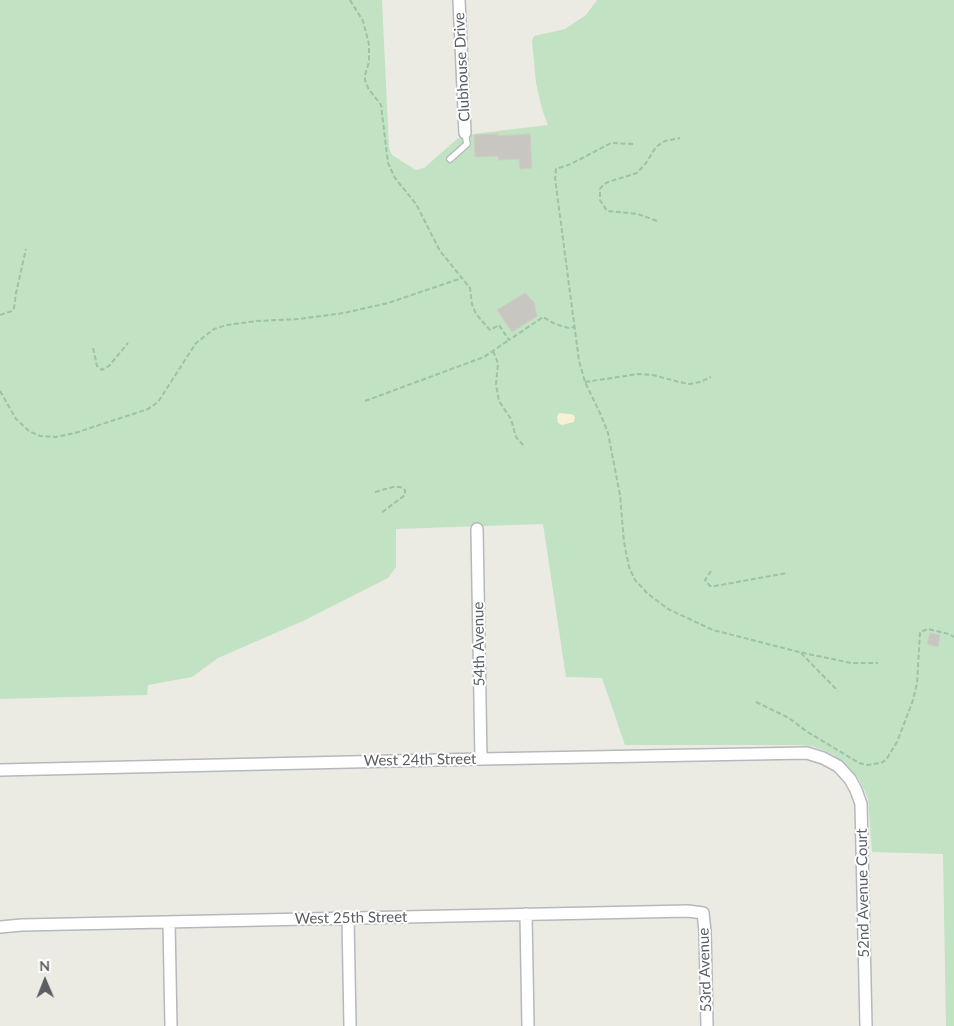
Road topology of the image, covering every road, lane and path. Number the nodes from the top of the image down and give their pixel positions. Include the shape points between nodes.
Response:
1 (350, 0) edge
2 (459, 0) edge
3 (465, 133) joint
4 (680, 138) dead end
5 (633, 144) dead end
6 (450, 159) dead end
7 (657, 221) dead end
8 (26, 249) dead end
9 (462, 278) junction
10 (0, 315) edge
11 (574, 327) junction
12 (509, 340) junction
13 (128, 343) dead end
14 (93, 348) dead end
15 (493, 351) junction
16 (710, 377) dead end
17 (585, 382) junction
18 (0, 391) edge
19 (365, 401) dead end
20 (524, 445) dead end
21 (375, 492) dead end
22 (381, 513) dead end
23 (477, 529) dead end
24 (711, 571) dead end
25 (787, 574) dead end
26 (954, 637) edge
27 (799, 652) junction
28 (878, 662) dead end
29 (838, 691) dead end
30 (756, 702) dead end
31 (481, 759) junction
32 (838, 766) joint
33 (0, 770) edge
34 (526, 914) junction
35 (703, 914) joint
36 (348, 918) junction
37 (169, 922) junction
38 (0, 926) edge
39 (171, 1026) edge
40 (350, 1026) edge
41 (528, 1026) edge
42 (707, 1026) edge
43 (866, 1026) edge

1 - 9 path via 363,21 369,44 365,80 382,105 388,163 416,204 440,251
2 - 3 street, Clubhouse Drive
3 - 6 lane via 467,144
4 - 7 path via 656,147 636,173 608,182 600,189 600,200 607,211 638,214
5 - 11 path via 611,144 556,169
8 - 10 path via 14,308
9 - 12 path via 470,288 476,314 490,330 499,325
9 - 18 path via 388,303 344,313 250,322 214,329 196,343 158,402 148,409 75,433 56,437 29,432 16,419
11 - 12 path via 555,324 543,317
11 - 17 path
12 - 15 path
13 - 14 path via 102,370 97,366
15 - 19 path via 463,366
15 - 20 path via 498,363 499,401 511,419 516,437
16 - 17 path via 690,384 653,375 630,374
17 - 27 path via 608,433 620,495 626,556 640,586 668,609 713,630
21 - 22 path via 393,487 405,490 405,495
23 - 31 street, 54th Avenue
24 - 25 path via 705,580 710,586
26 - 30 path via 928,629 920,632 917,684 912,703 896,742 881,763 859,763 789,718
27 - 28 path via 852,662
27 - 29 path
31 - 32 street, West 24th Street via 807,753
31 - 33 street, West 24th Street
32 - 43 street, 52nd Avenue Court via 850,779 861,804
34 - 35 street, West 25th Street via 688,911
34 - 36 street, West 25th Street
34 - 41 street
35 - 42 street, 53rd Avenue
36 - 37 street, West 25th Street
36 - 40 street
37 - 38 street, West 25th Street
37 - 39 street

